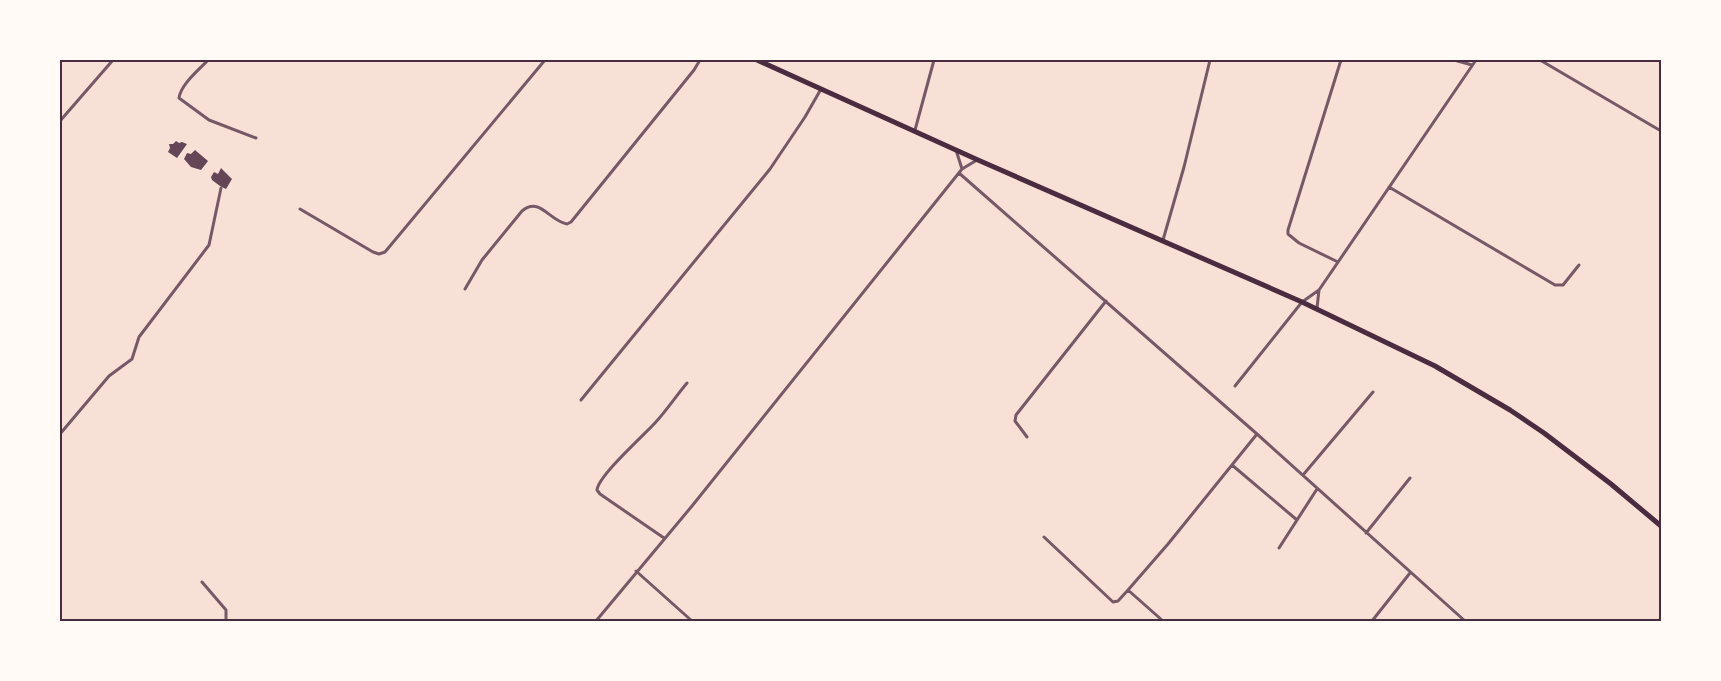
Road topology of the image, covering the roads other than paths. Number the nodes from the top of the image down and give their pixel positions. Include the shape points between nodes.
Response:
1 (113, 60) edge
2 (208, 60) edge
3 (545, 60) edge
4 (700, 60) edge
5 (758, 60) edge
6 (934, 60) edge
7 (1210, 60) edge
8 (1341, 60) edge
9 (1454, 60) edge
10 (1476, 60) edge
11 (1540, 60) edge
12 (1472, 65) junction
13 (822, 89) junction
14 (60, 121) edge
15 (915, 130) junction
16 (1661, 131) edge
17 (256, 138) dead end
18 (956, 149) junction
19 (978, 160) junction
20 (961, 171) junction
21 (1389, 187) junction
22 (221, 188) dead end
23 (300, 208) dead end
24 (1163, 240) junction
25 (1338, 262) junction
26 (1579, 265) dead end
27 (465, 288) dead end
28 (1319, 290) junction
29 (1106, 301) junction
30 (1302, 302) junction
31 (1317, 308) junction
32 (686, 383) dead end
33 (1236, 386) dead end
34 (1373, 392) dead end
35 (581, 400) dead end
36 (60, 434) edge
37 (1258, 434) junction
38 (1027, 437) dead end
39 (1232, 466) junction
40 (1303, 475) junction
41 (1410, 478) dead end
42 (1317, 489) junction
43 (1297, 520) junction
44 (1661, 526) edge
45 (1366, 533) junction
46 (1044, 537) dead end
47 (664, 538) junction
48 (1279, 548) dead end
49 (636, 571) junction
50 (1410, 573) junction
51 (202, 582) dead end
52 (1128, 590) junction
53 (226, 621) edge
54 (596, 621) edge
55 (692, 621) edge
56 (1163, 621) edge
57 (1372, 621) edge
58 (1465, 621) edge

1 - 14 street
2 - 17 street via 183,87 179,98 209,120
3 - 23 street via 385,252 373,252
4 - 27 street via 571,222 562,223 534,205 528,206 482,260
5 - 13 main road
6 - 15 street
7 - 24 street
8 - 25 street via 1288,230 1298,243
9 - 12 street
10 - 12 street
11 - 16 street
12 - 21 street
13 - 15 main road
13 - 35 street via 770,169
15 - 18 main road
18 - 19 main road
18 - 20 street
19 - 20 street
19 - 24 main road
20 - 29 street
20 - 47 street
21 - 25 street
21 - 26 street via 1555,285 1563,285
22 - 36 street via 209,245 139,337 132,359 109,376
24 - 30 main road
25 - 28 street
28 - 30 street
28 - 31 street
29 - 37 street
29 - 38 street via 1016,415 1015,421
30 - 31 main road
30 - 33 street
31 - 44 main road via 1435,366 1510,410 1597,472
32 - 47 street via 657,422 597,486 600,494
34 - 40 street
37 - 39 street
37 - 40 street
39 - 43 street
39 - 52 street
40 - 42 street
41 - 45 street
42 - 43 street
42 - 45 street
43 - 48 street
45 - 50 street
46 - 52 street via 1113,602
47 - 49 street
49 - 54 street
49 - 55 street
50 - 57 street
50 - 58 street
51 - 53 street via 226,610
52 - 56 street

